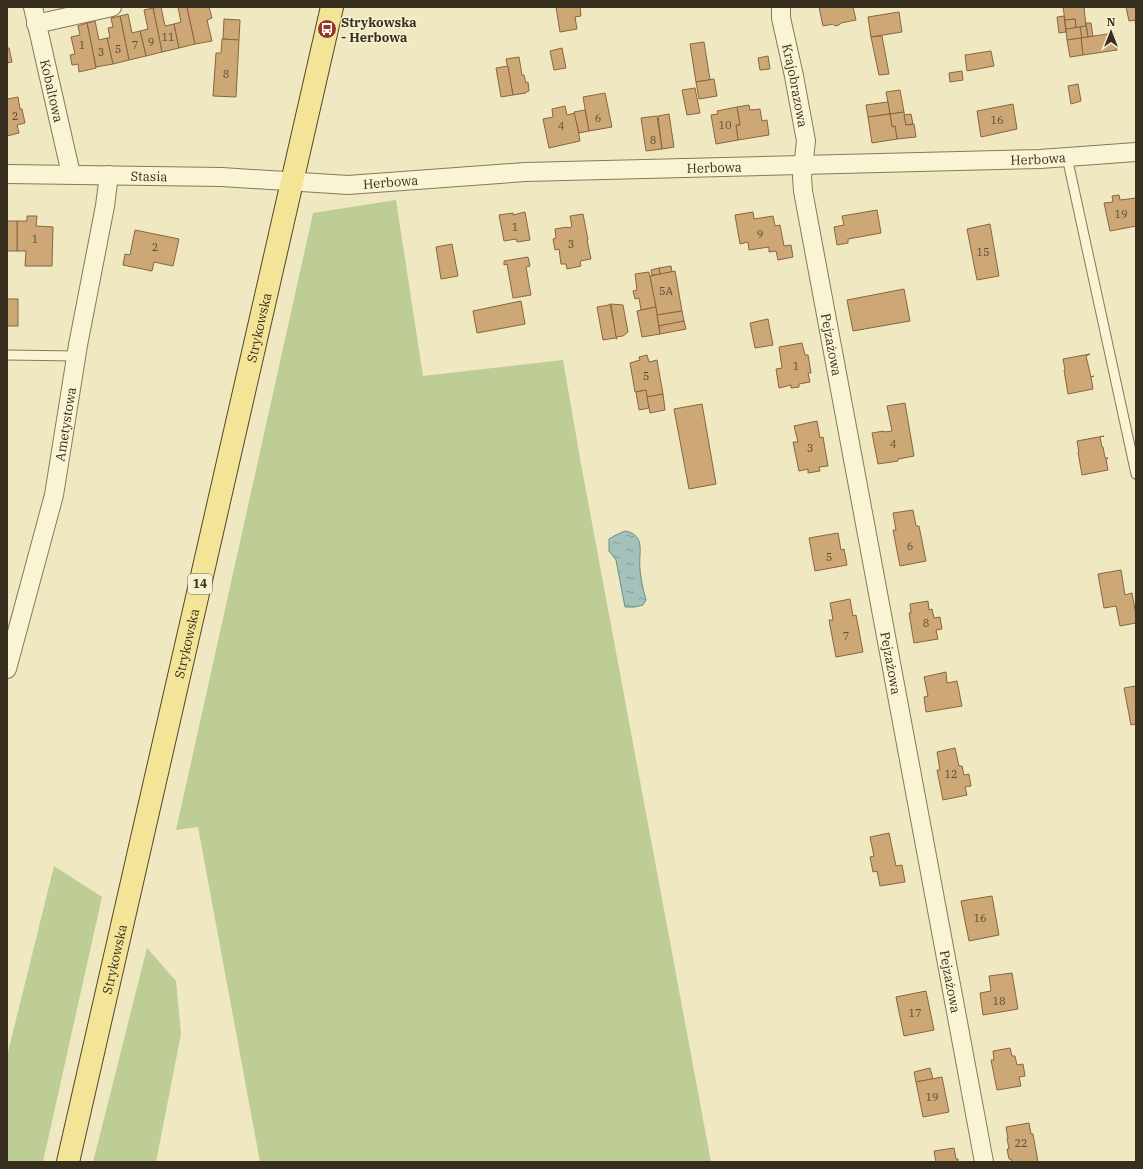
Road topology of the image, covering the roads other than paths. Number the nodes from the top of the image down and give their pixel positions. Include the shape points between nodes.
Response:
1 (112, 7) edge
2 (332, 7) edge
3 (781, 7) edge
4 (34, 15) edge
5 (1136, 152) edge
6 (1067, 157) junction
7 (803, 164) junction
8 (7, 174) edge
9 (71, 174) junction
10 (109, 175) junction
11 (292, 182) junction
12 (7, 355) edge
13 (76, 356) junction
14 (1136, 474) edge
15 (7, 669) edge
16 (68, 1162) edge
17 (984, 1162) edge

1 - 4 street
2 - 11 main road, Strykowska / 14
3 - 7 street, Krajobrazowa via 781,18 806,141
4 - 9 street, Kobaltowa
5 - 6 street, Herbowa
6 - 7 street, Herbowa
6 - 14 lane
7 - 11 street, Herbowa via 525,172 348,185
7 - 17 street, Pejzażowa via 805,198
8 - 9 street, Stasia
9 - 10 street, Stasia
10 - 11 street, Stasia via 222,177
10 - 13 street, Ametystowa
11 - 16 main road, Strykowska / 14
12 - 13 lane
13 - 15 street, Ametystowa via 54,495

